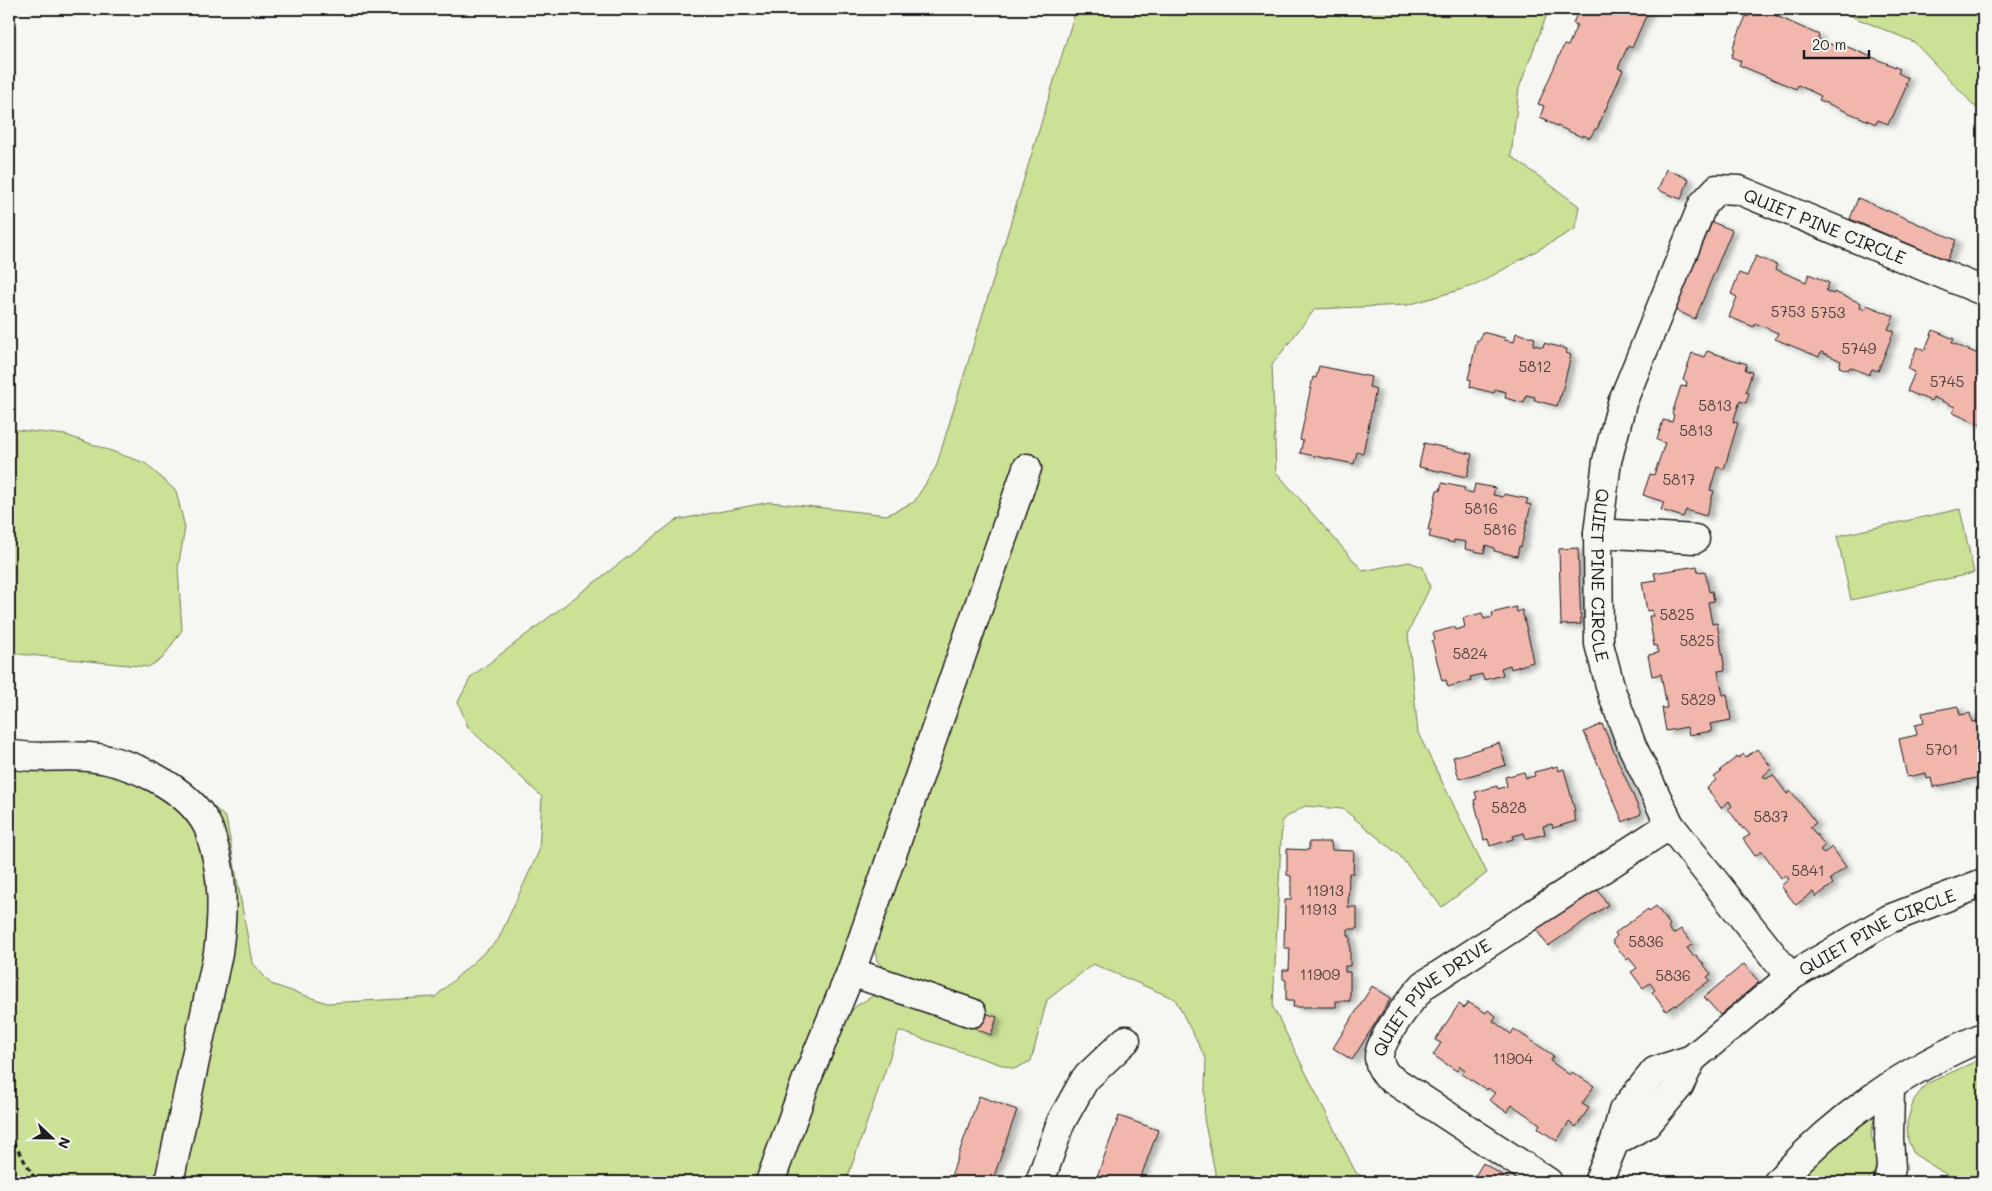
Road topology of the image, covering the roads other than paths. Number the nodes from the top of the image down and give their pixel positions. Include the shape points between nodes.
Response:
1 (1983, 292) edge
2 (1027, 468) dead end
3 (1598, 534) junction
4 (1696, 539) dead end
5 (9, 754) edge
6 (1670, 825) junction
7 (1981, 889) edge
8 (851, 972) junction
9 (1790, 977) junction
10 (972, 1013) dead end
11 (1983, 1037) edge
12 (1126, 1040) dead end
13 (1890, 1086) junction
14 (169, 1182) edge
15 (770, 1182) edge
16 (1040, 1182) edge
17 (1548, 1182) edge
18 (1598, 1182) edge
19 (1778, 1182) edge
20 (1888, 1182) edge

1 - 3 street, QUIET PINE CIRCLE via 1739,190 1717,189 1704,204 1622,403 1607,462
2 - 8 street
3 - 4 street
3 - 6 street, QUIET PINE CIRCLE via 1599,644 1612,693 1632,746
5 - 14 street via 89,757 124,764 169,786 207,825 220,875 222,926
6 - 9 street, QUIET PINE CIRCLE
6 - 17 street, QUIET PINE DRIVE via 1424,985 1382,1043 1379,1060 1388,1076
7 - 9 street, QUIET PINE CIRCLE via 1890,919
8 - 10 street
8 - 15 street via 808,1076
9 - 18 street via 1692,1059 1655,1071 1623,1111
11 - 13 street via 1949,1052
12 - 16 street via 1085,1079 1061,1122
13 - 19 street via 1832,1129
13 - 20 street via 1891,1168

